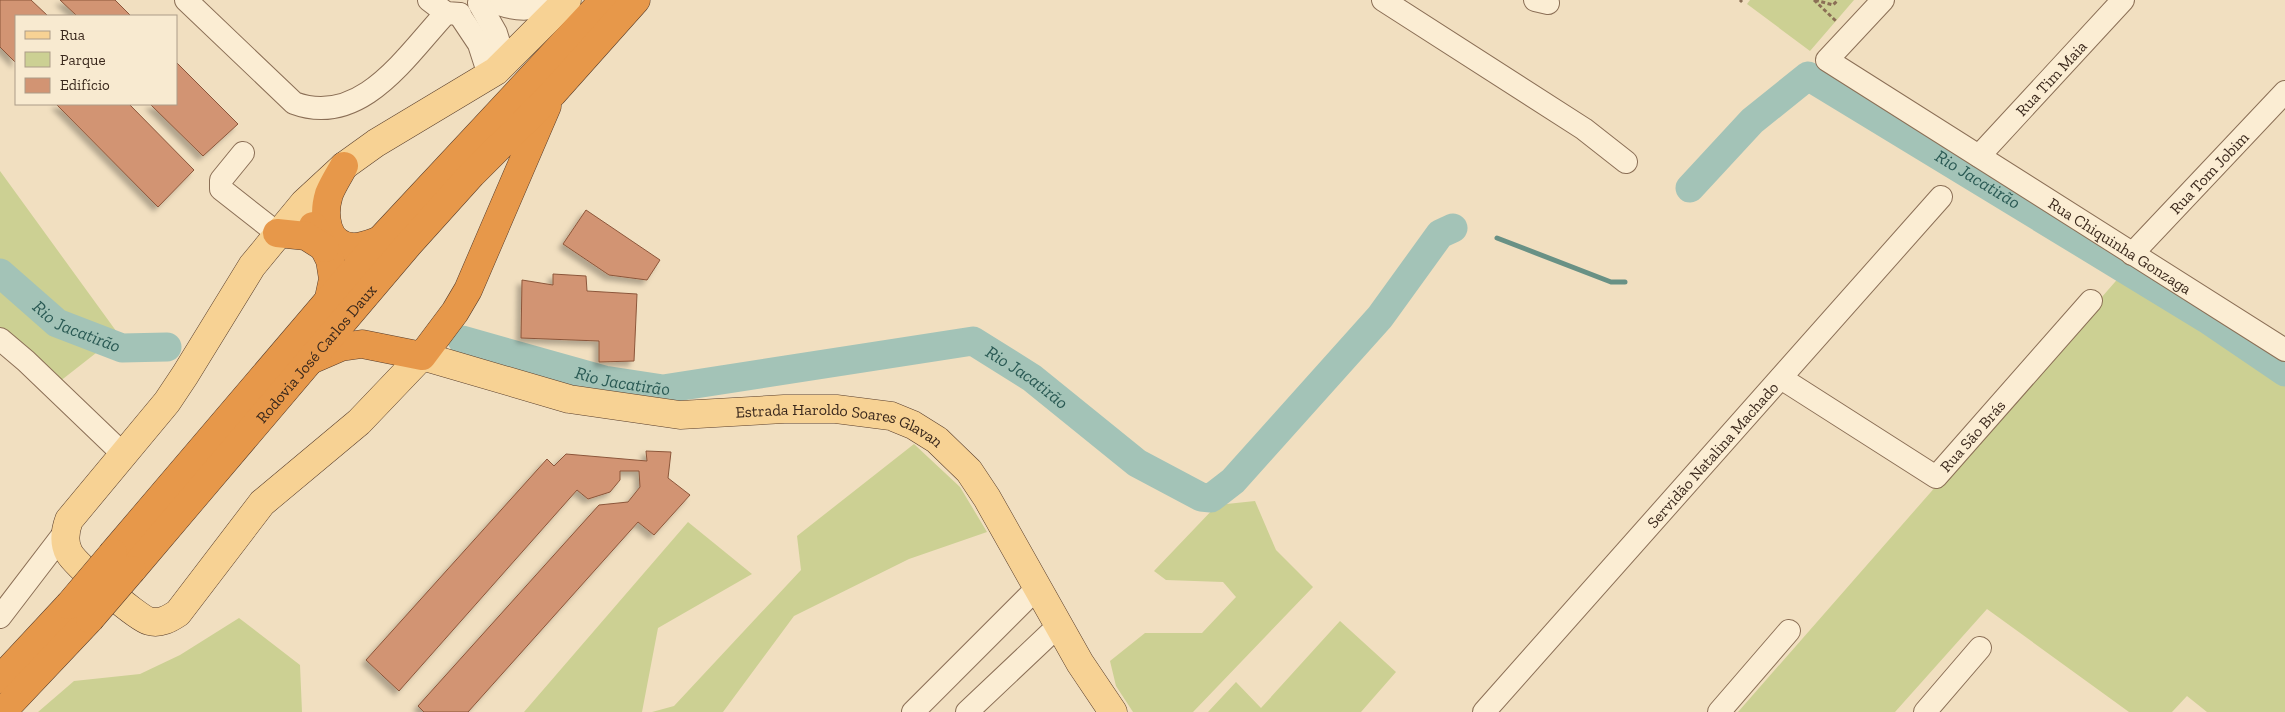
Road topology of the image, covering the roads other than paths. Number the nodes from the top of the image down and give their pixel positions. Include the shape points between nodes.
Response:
1 (186, 0) edge
2 (562, 0) edge
3 (567, 0) edge
4 (604, 0) edge
5 (636, 0) edge
6 (1383, 0) edge
7 (1883, 0) edge
8 (2123, 0) edge
9 (483, 1) edge
10 (444, 9) edge
11 (497, 69) junction
12 (2285, 92) edge
13 (553, 93) junction
14 (243, 153) dead end
15 (1979, 156) junction
16 (1626, 162) dead end
17 (344, 166) junction
18 (318, 189) junction
19 (1940, 197) dead end
20 (277, 233) junction
21 (380, 240) junction
22 (326, 248) junction
23 (2132, 254) junction
24 (329, 298) junction
25 (2091, 301) dead end
26 (0, 339) edge
27 (390, 349) junction
28 (2285, 350) edge
29 (422, 356) junction
30 (307, 362) junction
31 (1781, 378) junction
32 (388, 394) junction
33 (123, 454) junction
34 (65, 532) junction
35 (122, 561) junction
36 (1036, 589) junction
37 (80, 612) junction
38 (0, 617) edge
39 (1058, 626) junction
40 (1789, 631) dead end
41 (1980, 648) dead end
42 (0, 679) edge
43 (2, 712) edge
44 (913, 712) edge
45 (967, 712) edge
46 (1113, 712) edge
47 (1484, 712) edge
48 (1719, 712) edge
49 (1925, 712) edge

1 - 10 street via 294,103 309,109 329,109 358,99 376,88
2 - 9 street via 538,9 516,9
3 - 11 main road
4 - 21 highway, Rodovia José Carlos Daux
5 - 13 highway, Rodovia José Carlos Daux
6 - 16 street via 1563,115
7 - 15 street, Rua Chiquinha Gonzaga via 1827,60
8 - 15 street, Rua Tim Maia
9 - 10 street via 466,12
9 - 11 street via 496,33
10 - 11 street via 479,44
11 - 17 main road
12 - 23 street, Rua Tom Jobim
13 - 29 highway via 468,290
13 - 30 highway, Rodovia José Carlos Daux via 433,216
14 - 20 street via 221,180 221,189
15 - 23 street, Rua Chiquinha Gonzaga
17 - 18 main road
17 - 21 highway via 326,207 325,220 329,232 333,239 353,248
18 - 20 main road
18 - 22 highway via 310,211 311,220
19 - 31 street, Servidão Natalina Machado
20 - 22 highway via 306,236
20 - 33 main road via 231,297 186,376
21 - 24 highway, Rodovia José Carlos Daux
22 - 24 highway via 333,279
23 - 28 street, Rua Chiquinha Gonzaga
24 - 35 highway, Rodovia José Carlos Daux
25 - 31 street, Rua São Brás via 1936,477
26 - 33 street
27 - 29 highway
27 - 30 highway via 362,344 341,347
27 - 32 main road via 392,379
29 - 32 main road
29 - 36 main road, Estrada Haroldo Soares Glavan via 569,399 680,415 805,409 891,416 914,425 937,440 969,471
30 - 35 highway, Rodovia José Carlos Daux
31 - 47 street, Servidão Natalina Machado
32 - 34 main road via 343,437 262,503 178,613 169,619 158,622 139,617 70,554
33 - 34 main road via 68,520
34 - 38 street
35 - 37 highway, Rodovia José Carlos Daux, bridge
36 - 39 main road, Estrada Haroldo Soares Glavan
36 - 44 street
37 - 42 highway, Rodovia José Carlos Daux
37 - 43 highway, Rodovia José Carlos Daux
39 - 45 street
39 - 46 main road, Estrada Haroldo Soares Glavan
40 - 48 street
41 - 49 street

